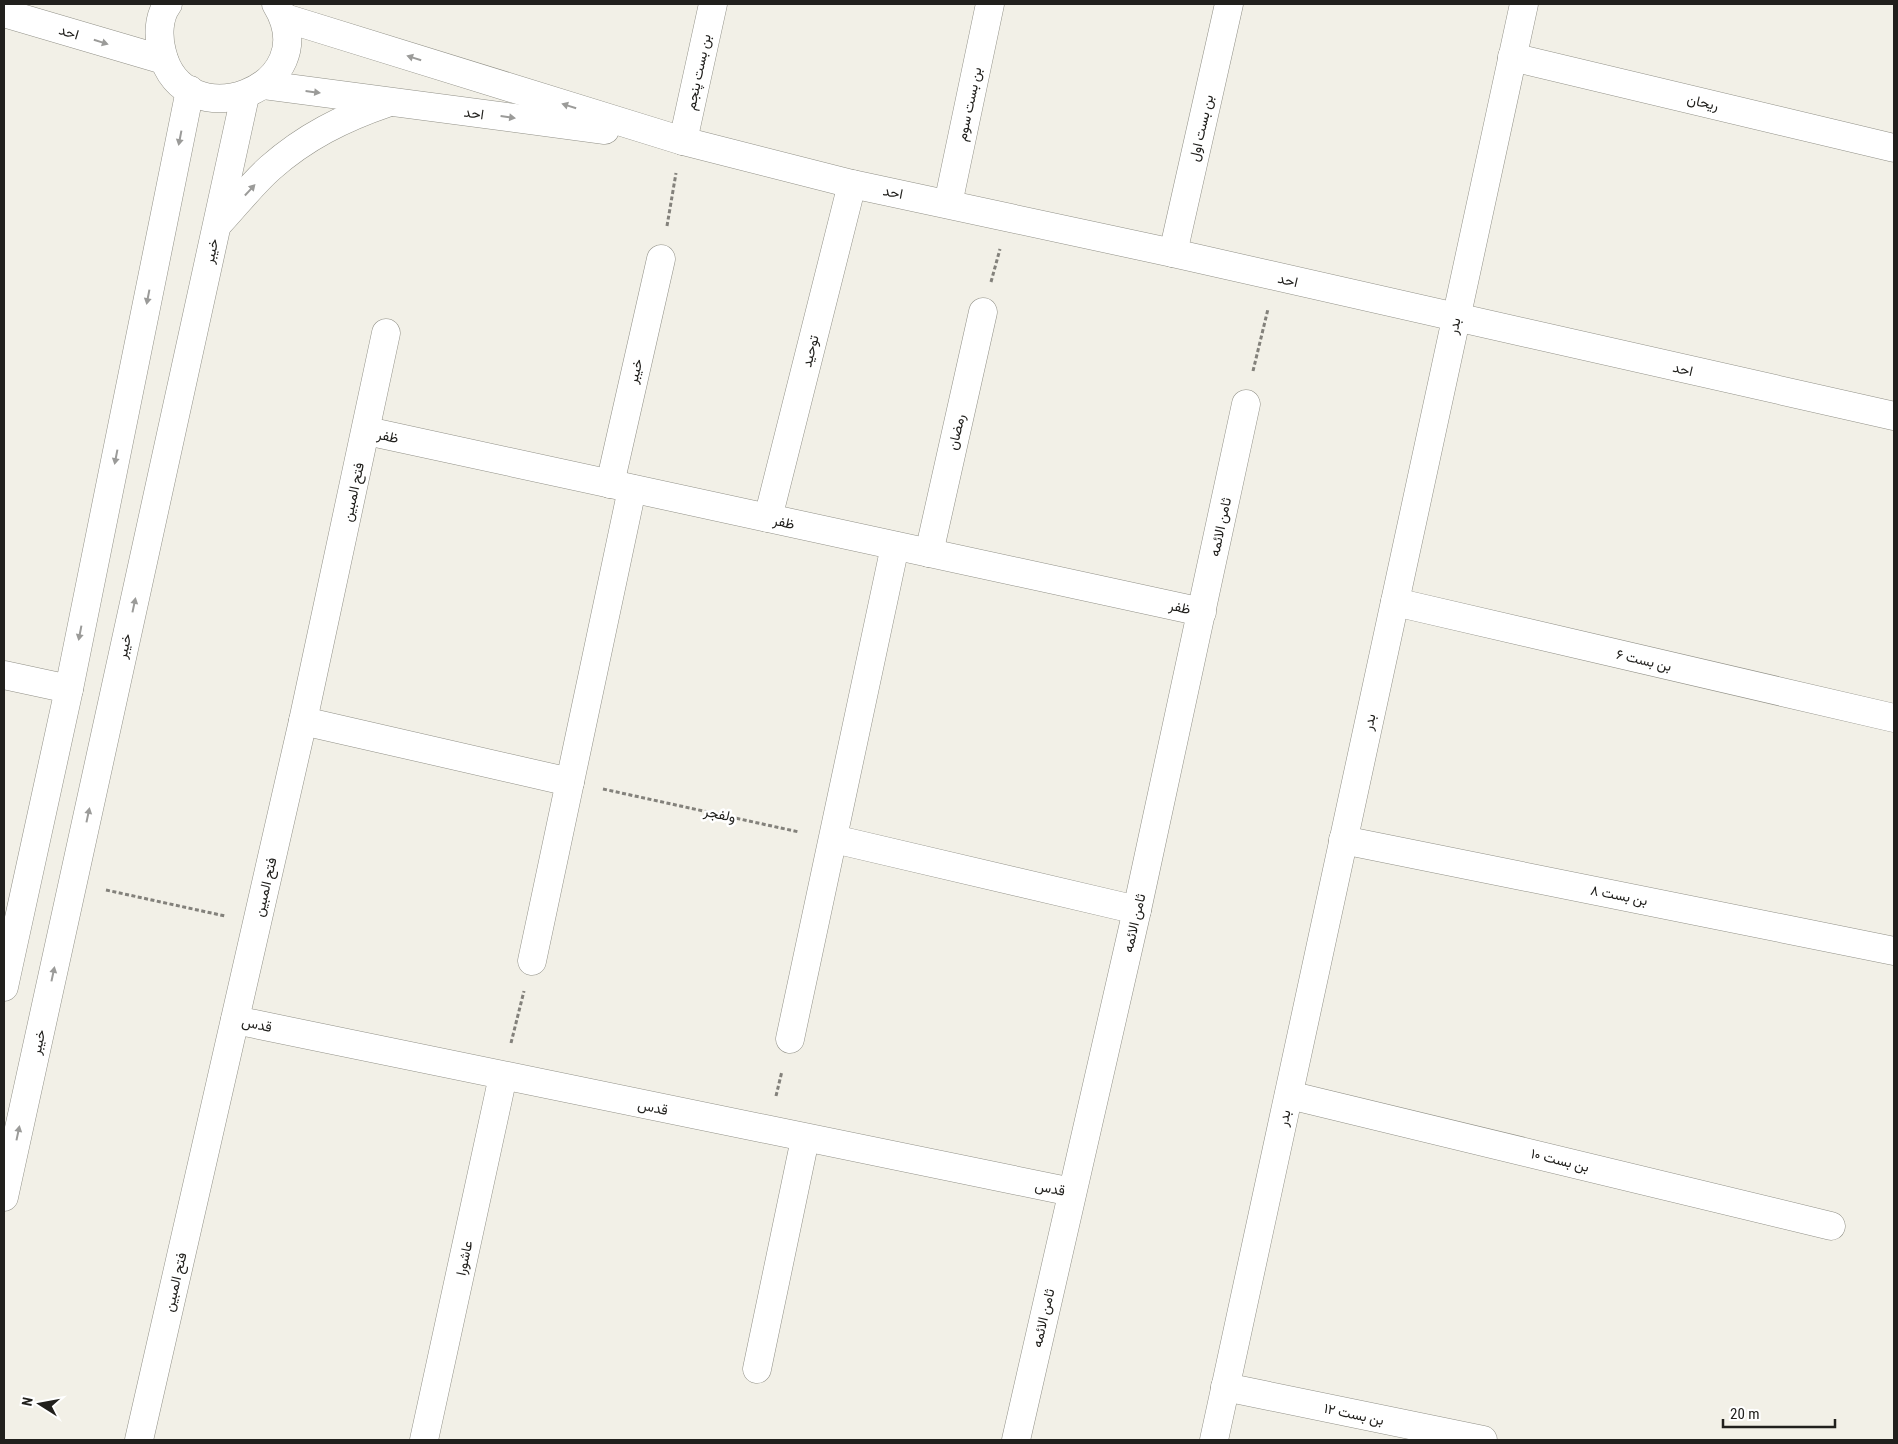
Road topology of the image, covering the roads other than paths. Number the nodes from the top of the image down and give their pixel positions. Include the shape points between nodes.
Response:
1 (168, 4) edge
2 (713, 4) edge
3 (990, 4) edge
4 (1229, 4) edge
5 (1524, 4) edge
6 (281, 11) edge
7 (4, 13) edge
8 (1512, 57) junction
9 (164, 60) junction
10 (190, 90) junction
11 (255, 90) junction
12 (391, 102) junction
13 (683, 140) junction
14 (1894, 148) edge
15 (852, 184) junction
16 (948, 204) junction
17 (217, 225) junction
18 (1173, 253) junction
19 (661, 259) road end
20 (983, 312) road end
21 (1456, 318) junction
22 (386, 333) dead end
23 (1246, 404) road end
24 (1894, 416) edge
25 (367, 431) junction
26 (621, 487) junction
27 (768, 518) junction
28 (895, 546) junction
29 (930, 553) junction
30 (1395, 602) junction
31 (1202, 612) junction
32 (4, 675) edge
33 (69, 689) junction
34 (1894, 718) edge
35 (303, 721) junction
36 (570, 782) junction
37 (834, 839) junction
38 (1343, 840) junction
39 (1137, 910) junction
40 (1894, 951) edge
41 (532, 961) road end
42 (5, 977) edge
43 (235, 1020) junction
44 (790, 1039) road end
45 (503, 1076) junction
46 (1289, 1095) junction
47 (805, 1138) junction
48 (1072, 1192) junction
49 (4, 1197) edge
50 (1830, 1226) dead end
51 (757, 1370) dead end
52 (1225, 1388) junction
53 (139, 1440) edge
54 (424, 1440) edge
55 (1016, 1440) edge
56 (1214, 1440) edge
57 (1482, 1440) edge

1 - 9 street via 160,25
2 - 13 street, بن بست پنجم
3 - 16 street, بن بست سوم
4 - 18 street, بن بست اول
5 - 8 street, بدر
6 - 11 street via 287,43 280,66
13 -> 6 street, احد
7 -> 9 street, احد
8 - 14 street, ریحان
8 - 21 street, بدر
9 - 10 street via 174,78
10 - 11 street, احد via 217,100
10 -> 33 street
11 -> 12 street, احد
11 - 17 street, خیبر
12 -> 13 street, احد
17 -> 12 street via 269,169 300,144 325,128
13 - 15 street, احد
15 - 16 street, احد
15 - 27 street, توحید
16 - 18 street, احد
49 -> 17 street, خیبر
18 - 21 street, احد
19 - 26 street, خیبر
20 - 29 street, رمضان
21 - 24 street, احد
21 - 30 street, بدر
22 - 25 street, فتح المبین
23 - 31 street, ثامن الائمه
25 - 26 street, ظفر
25 - 35 street, فتح المبین
26 - 27 street, ظفر
26 - 36 street, خیبر
27 - 28 street, ظفر
28 - 29 street, ظفر
28 - 37 street
29 - 31 street, ظفر
30 - 34 street, بن بست ۶
30 - 38 street, بدر
31 - 39 street, ثامن الائمه
32 - 33 street
33 - 42 street
35 - 36 street
35 - 43 street, فتح المبین
36 - 41 street, خیبر
37 - 39 street
37 - 44 street
38 - 40 street, بن بست ۸
38 - 46 street, بدر
39 - 48 street, ثامن الائمه
43 - 45 street, قدس
43 - 53 street, فتح المبین
45 - 47 street, قدس
45 - 54 street, عاشورا
46 - 50 street, بن بست ۱۰
46 - 52 street, بدر
47 - 48 street, قدس
47 - 51 street
48 - 55 street, ثامن الائمه
52 - 56 street, بدر
52 - 57 street, بن بست ۱۲

